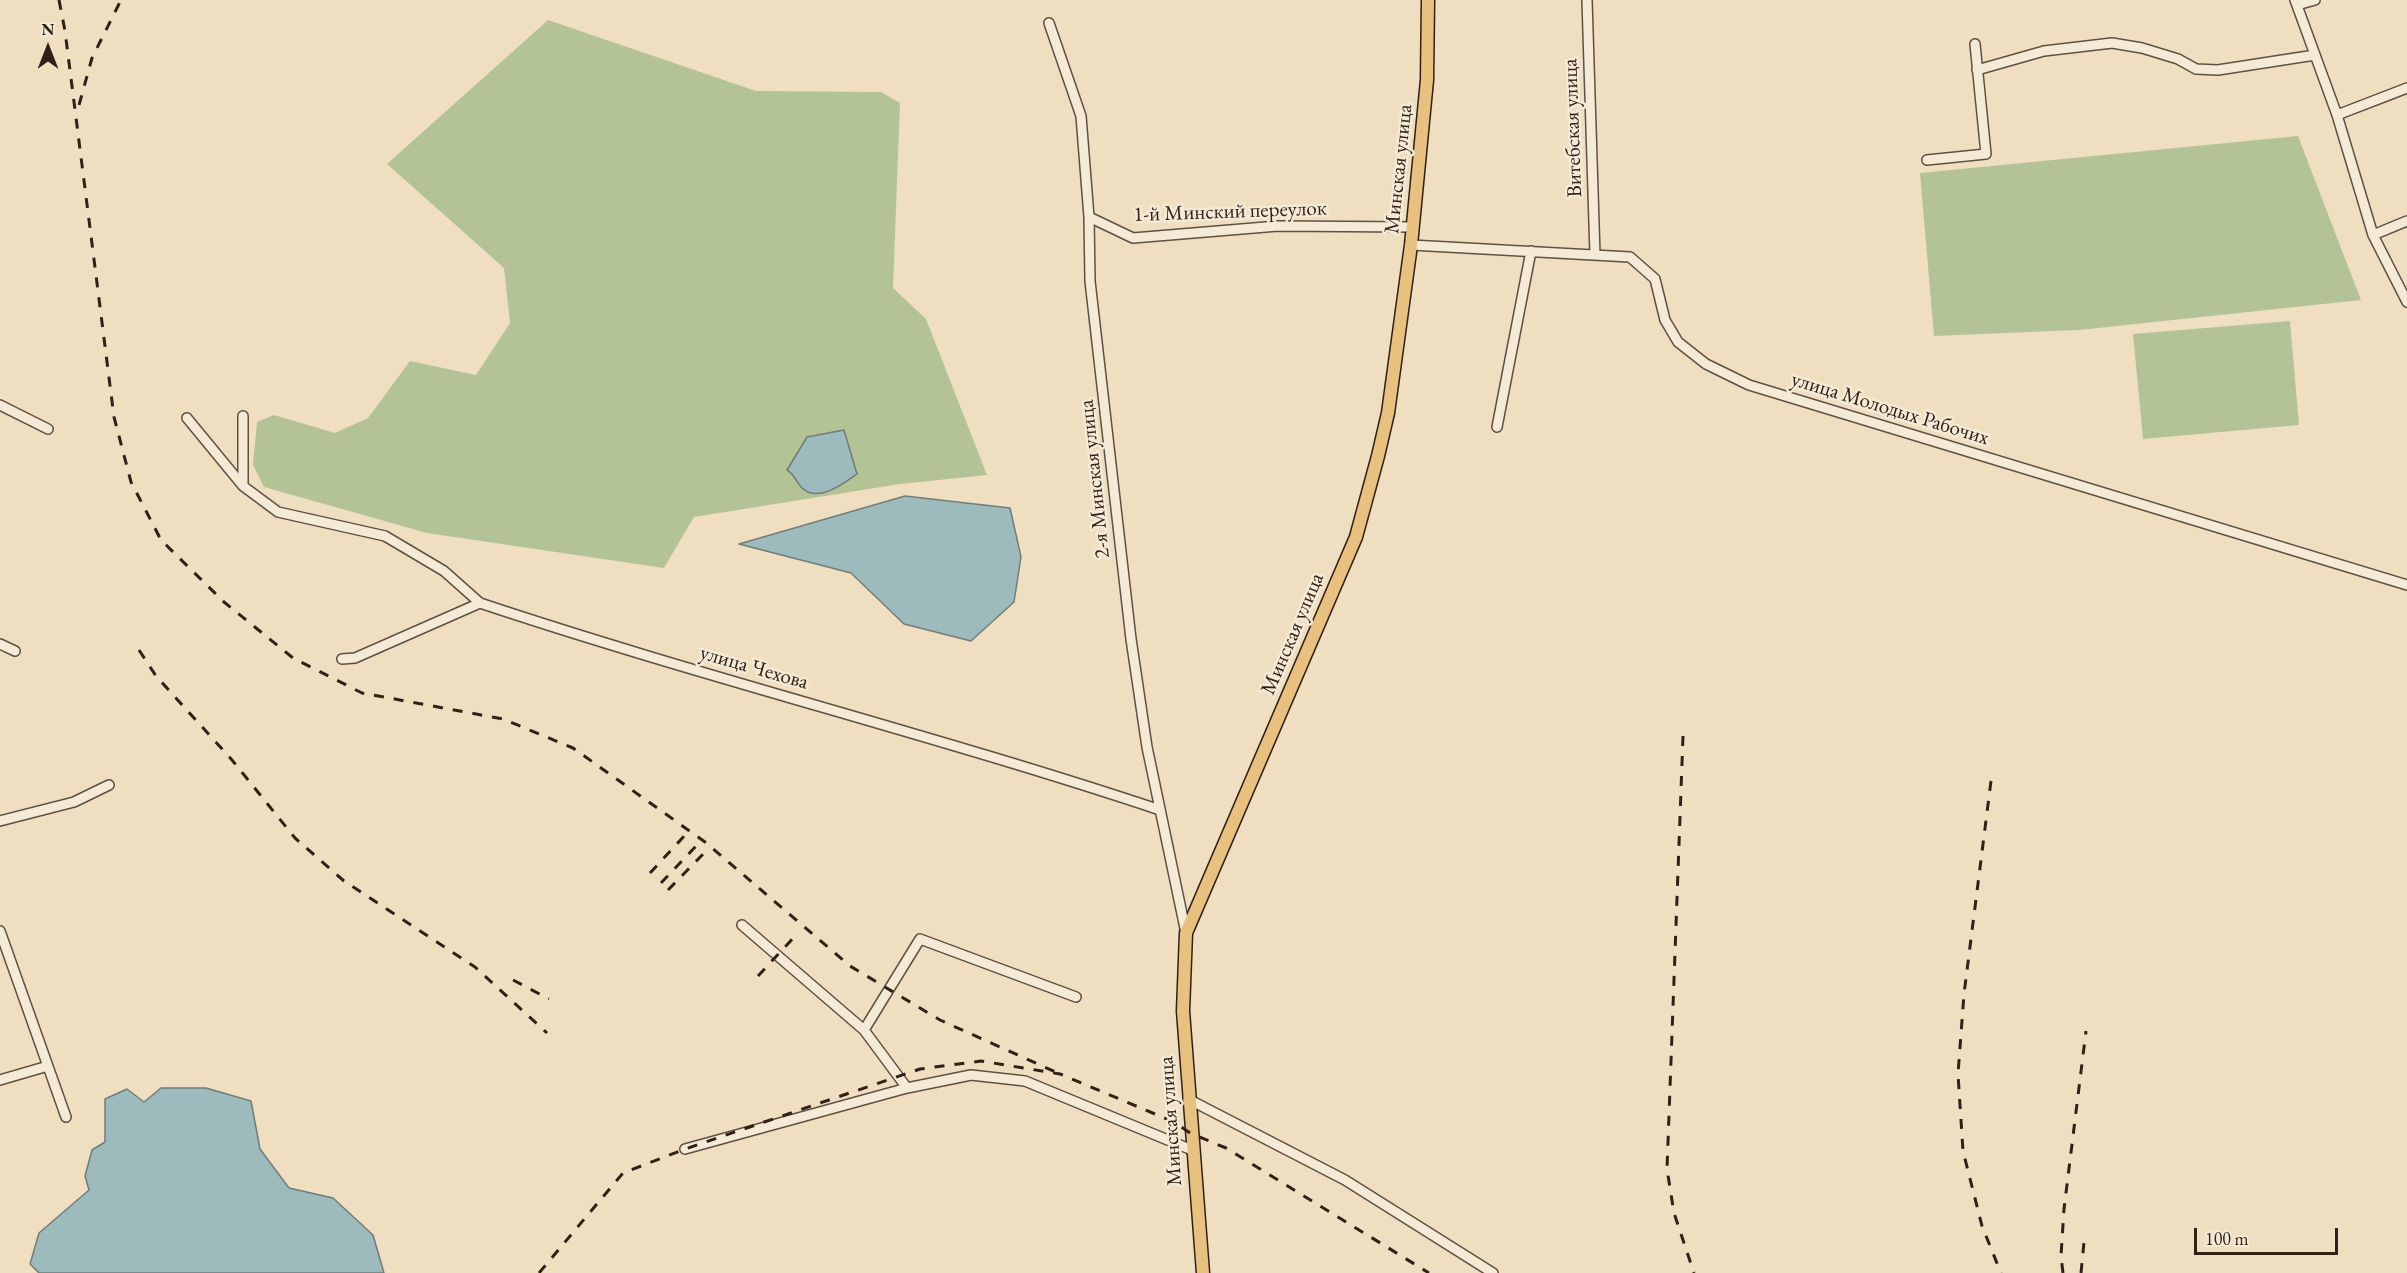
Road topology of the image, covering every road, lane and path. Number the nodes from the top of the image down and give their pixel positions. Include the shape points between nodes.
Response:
1 (1428, 0) edge
2 (1587, 0) edge
3 (2315, 0) edge
4 (2296, 2) edge
5 (1049, 23) dead end
6 (1975, 44) dead end
7 (2314, 55) junction
8 (1977, 70) junction
9 (2407, 88) edge
10 (2337, 115) junction
11 (1927, 160) dead end
12 (1089, 217) junction
13 (2407, 221) edge
14 (1413, 227) junction
15 (2373, 235) junction
16 (1411, 245) junction
17 (1530, 251) junction
18 (1595, 255) junction
19 (2407, 302) edge
20 (0, 405) edge
21 (243, 416) dead end
22 (187, 418) dead end
23 (1497, 427) dead end
24 (48, 429) dead end
25 (243, 486) junction
26 (2407, 585) edge
27 (480, 603) junction
28 (0, 644) edge
29 (15, 651) dead end
30 (342, 659) dead end
31 (109, 785) dead end
32 (1160, 810) junction
33 (0, 820) edge
34 (742, 925) dead end
35 (0, 930) edge
36 (1186, 933) junction
37 (1076, 997) dead end
38 (864, 1030) junction
39 (48, 1066) junction
40 (0, 1080) edge
41 (907, 1088) junction
42 (1188, 1099) junction
43 (66, 1117) dead end
44 (685, 1149) dead end
45 (1192, 1150) junction
46 (1203, 1273) edge
47 (1493, 1273) edge

1 - 14 main road, Минская улица via 1427,80
2 - 18 street, Витебская улица
3 - 4 street
4 - 7 street
5 - 12 street, 2-я Минская улица via 1082,116
6 - 8 street
7 - 8 street via 2218,70 2196,69 2178,59 2112,43 2044,51
7 - 10 street
8 - 11 street via 1986,154
9 - 10 street
10 - 15 street
12 - 14 street, 1-й Минский переулок via 1133,238 1278,226
12 - 32 street, 2-я Минская улица via 1090,281 1130,627
13 - 15 street
14 - 16 main road, Минская улица
15 - 19 street
16 - 17 street, улица Молодых Рабочих
16 - 36 main road, Минская улица via 1388,413 1356,537
17 - 18 street, улица Молодых Рабочих
17 - 23 street
18 - 26 street, улица Молодых Рабочих via 1630,257 1656,279 1665,320 1678,342 1706,364 1749,385
20 - 24 street
21 - 25 street
22 - 25 street
25 - 27 street via 278,512 385,536 444,571
27 - 30 street via 355,658
27 - 32 street, улица Чехова via 579,636 1026,765
28 - 29 street
31 - 33 street via 74,802
32 - 36 street, 2-я Минская улица
34 - 38 street
35 - 39 street
36 - 42 main road, Минская улица via 1183,993
37 - 38 street via 920,939
38 - 41 street
39 - 40 street
39 - 43 street
41 - 44 street
41 - 45 street via 971,1075 1025,1081
42 - 45 main road, Минская улица
42 - 47 street via 1345,1180
45 - 46 main road, Минская улица

